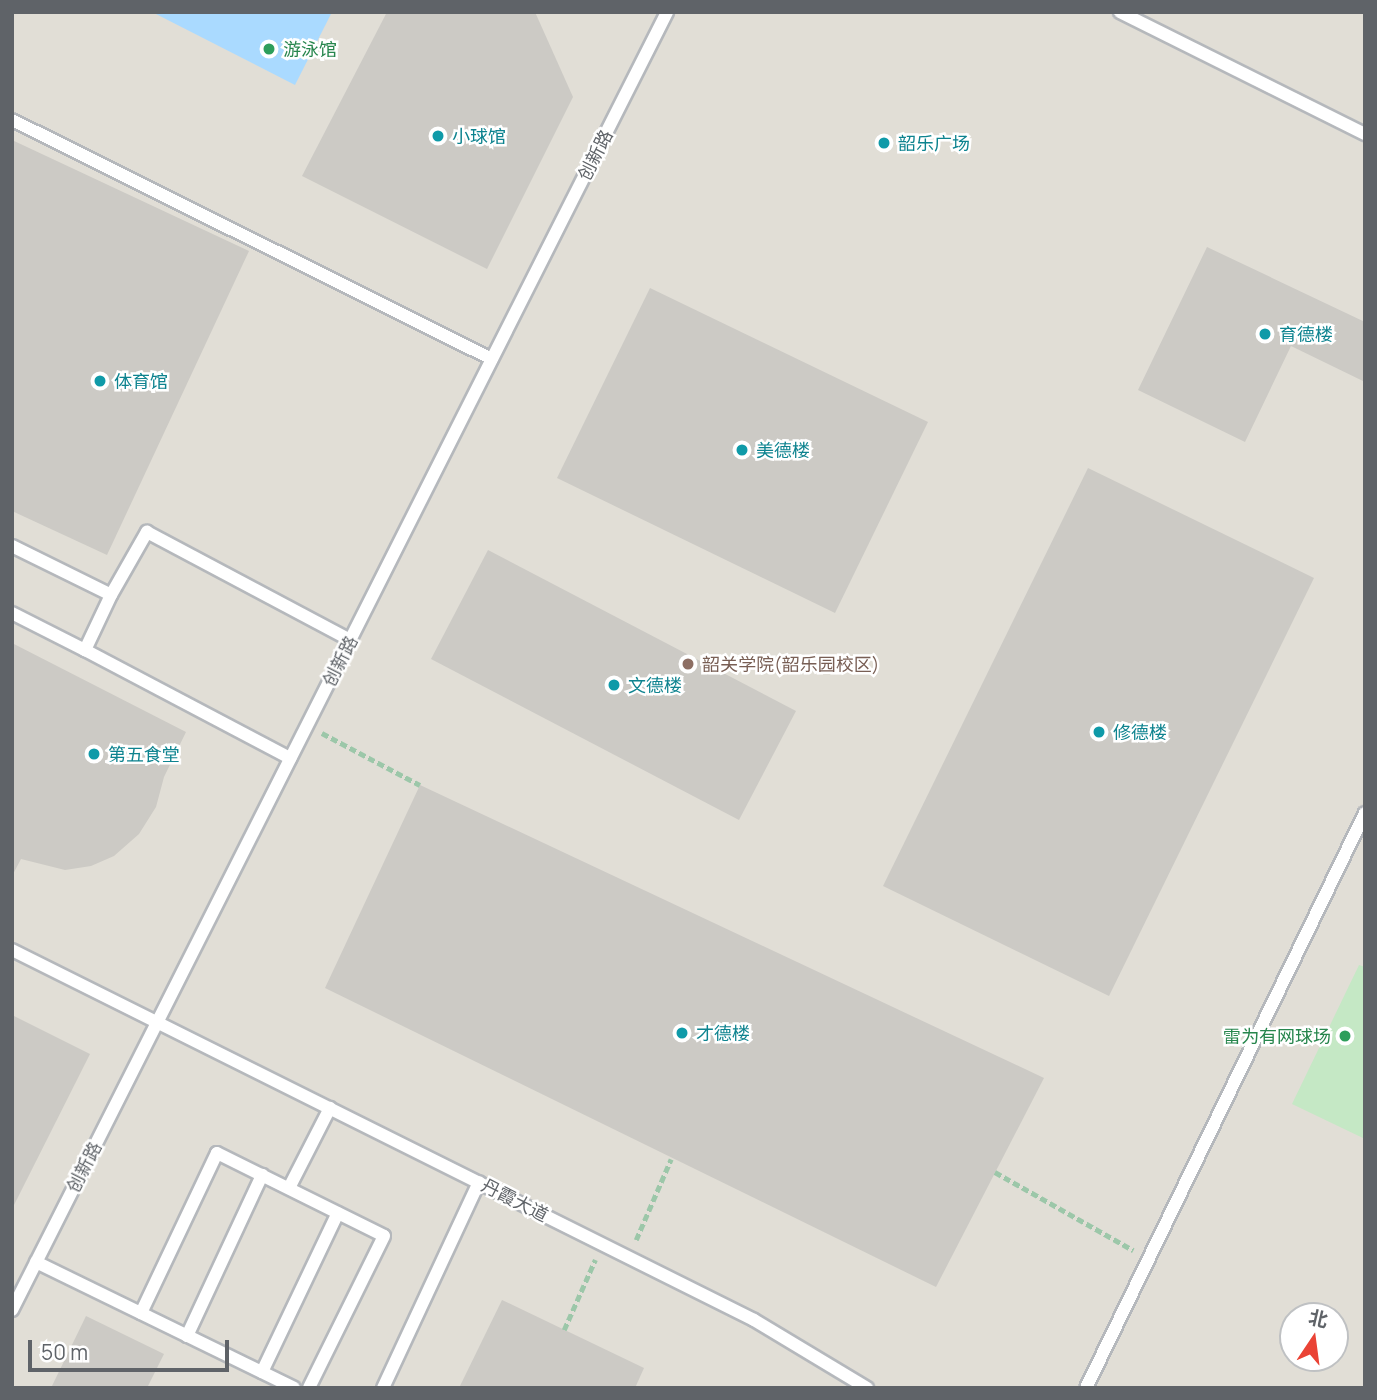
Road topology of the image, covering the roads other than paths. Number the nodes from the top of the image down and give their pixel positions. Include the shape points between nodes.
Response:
1 (667, 12) edge
2 (1120, 12) edge
3 (12, 120) edge
4 (1365, 134) edge
5 (492, 359) junction
6 (12, 545) edge
7 (111, 595) junction
8 (12, 613) edge
9 (350, 640) junction
10 (85, 650) junction
11 (290, 758) junction
12 (1365, 813) edge
13 (12, 950) edge
14 (158, 1021) junction
15 (331, 1108) junction
16 (262, 1175) junction
17 (479, 1182) junction
18 (289, 1188) junction
19 (338, 1213) junction
20 (36, 1262) junction
21 (12, 1310) edge
22 (141, 1313) junction
23 (187, 1336) junction
24 (262, 1372) junction
25 (844, 1382) edge
26 (294, 1388) edge
27 (309, 1388) edge
28 (383, 1388) edge
29 (867, 1388) edge
30 (1086, 1388) edge

1 - 5 lane, 创新路
2 - 4 lane
3 - 5 lane
5 - 9 lane, 创新路
6 - 7 lane
7 - 9 lane via 147,532
7 - 10 lane
8 - 10 lane
9 - 11 lane, 创新路
10 - 11 lane
11 - 14 lane, 创新路
12 - 30 lane
13 - 14 lane, 丹霞大道
14 - 15 lane, 丹霞大道
14 - 20 lane, 创新路
15 - 17 lane, 丹霞大道
15 - 18 lane
16 - 18 lane
16 - 22 lane via 217,1153
16 - 23 lane
17 - 25 lane, 丹霞大道 via 754,1320
17 - 28 lane
18 - 19 lane
19 - 24 lane
19 - 27 lane via 384,1236
20 - 21 lane, 创新路
20 - 22 lane
22 - 23 lane
23 - 24 lane
24 - 26 lane
25 - 29 lane, 丹霞大道

